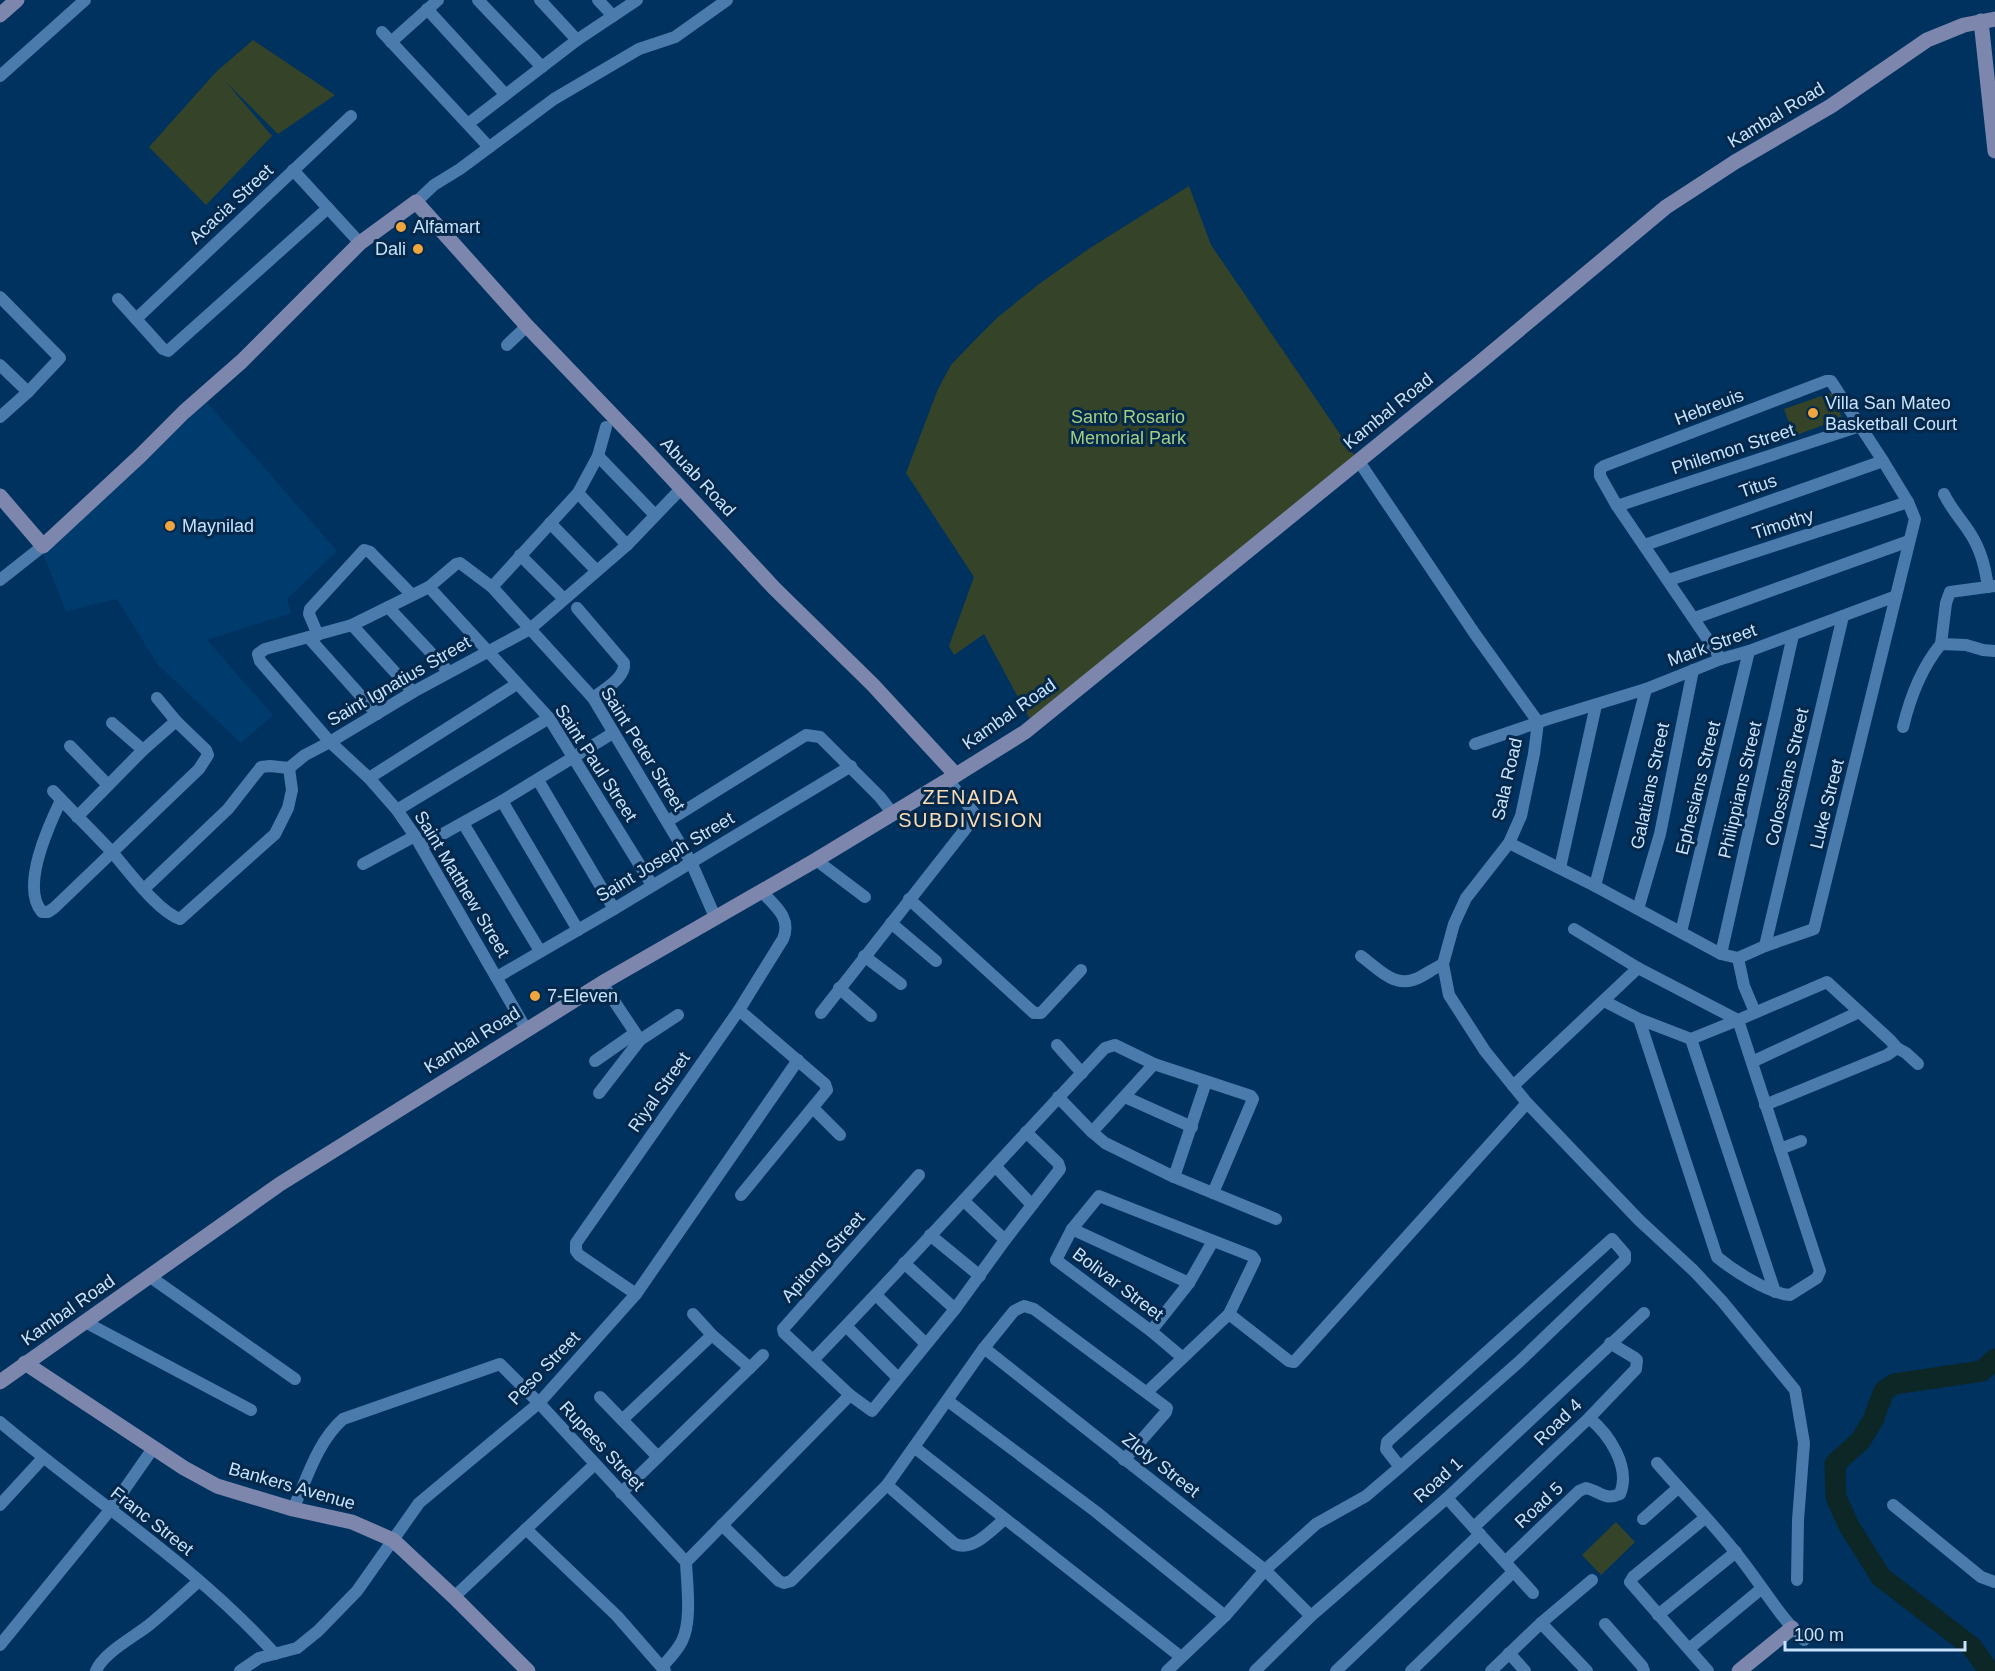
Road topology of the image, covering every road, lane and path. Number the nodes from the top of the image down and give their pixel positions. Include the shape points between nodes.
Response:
1 (17, 0) edge
2 (438, 0) edge
3 (478, 0) edge
4 (540, 0) edge
5 (598, 0) edge
6 (637, 0) edge
7 (727, 0) edge
8 (80, 2) edge
9 (427, 9) junction
10 (0, 15) edge
11 (613, 16) junction
12 (1988, 20) edge
13 (382, 32) dead end
14 (577, 40) junction
15 (391, 42) junction
16 (542, 66) junction
17 (0, 76) edge
18 (505, 94) junction
19 (351, 116) dead end
20 (469, 123) junction
21 (489, 147) junction
22 (1995, 151) edge
23 (293, 170) junction
24 (416, 202) junction
25 (328, 207) junction
26 (360, 243) junction
27 (0, 297) edge
28 (118, 299) dead end
29 (136, 319) junction
30 (527, 326) junction
31 (507, 345) dead end
32 (0, 365) edge
33 (1826, 381) joint
34 (28, 392) junction
35 (0, 417) edge
36 (1860, 426) junction
37 (606, 427) dead end
38 (598, 456) junction
39 (1358, 460) junction
40 (1883, 461) junction
41 (578, 493) junction
42 (676, 494) dead end
43 (1944, 494) dead end
44 (0, 496) edge
45 (1908, 502) junction
46 (1617, 506) junction
47 (655, 515) junction
48 (550, 523) junction
49 (1909, 541) junction
50 (627, 545) junction
51 (1645, 545) junction
52 (43, 546) junction
53 (520, 555) junction
54 (596, 570) junction
55 (0, 580) edge
56 (1669, 580) junction
57 (1992, 586) edge
58 (429, 587) junction
59 (492, 587) junction
60 (412, 595) junction
61 (1896, 597) junction
62 (564, 599) junction
63 (388, 607) junction
64 (577, 608) dead end
65 (1843, 616) junction
66 (1695, 618) junction
67 (352, 625) junction
68 (530, 629) junction
69 (1793, 635) junction
70 (314, 636) junction
71 (1941, 644) junction
72 (1749, 651) junction
73 (1995, 651) edge
74 (487, 652) junction
75 (1722, 658) junction
76 (1693, 670) junction
77 (449, 672) junction
78 (517, 684) junction
79 (1646, 689) junction
80 (413, 692) junction
81 (157, 698) dead end
82 (593, 698) junction
83 (1596, 705) junction
84 (377, 714) junction
85 (549, 718) junction
86 (176, 721) junction
87 (1538, 722) junction
88 (112, 723) dead end
89 (1903, 727) dead end
90 (613, 733) junction
91 (330, 742) junction
92 (1475, 744) dead end
93 (70, 746) dead end
94 (143, 750) junction
95 (574, 758) junction
96 (851, 766) junction
97 (289, 768) junction
98 (369, 778) junction
99 (952, 778) junction
100 (538, 780) junction
101 (108, 785) junction
102 (502, 801) junction
103 (396, 810) junction
104 (893, 814) junction
105 (77, 817) junction
106 (668, 821) junction
107 (464, 823) junction
108 (418, 841) junction
109 (1509, 843) junction
110 (112, 852) junction
111 (816, 860) junction
112 (691, 862) junction
113 (363, 864) dead end
114 (1560, 868) junction
115 (652, 885) junction
116 (1595, 886) junction
117 (144, 889) junction
118 (762, 891) junction
119 (866, 897) dead end
120 (909, 899) junction
121 (614, 909) junction
122 (1638, 909) junction
123 (715, 917) junction
124 (891, 923) junction
125 (1574, 928) dead end
126 (578, 930) junction
127 (1681, 932) junction
128 (1765, 946) junction
129 (540, 951) junction
130 (1721, 954) junction
131 (864, 956) junction
132 (1361, 956) dead end
133 (1738, 958) junction
134 (936, 962) dead end
135 (1443, 964) junction
136 (1638, 968) junction
137 (1081, 970) dead end
138 (497, 977) junction
139 (602, 983) junction
140 (901, 984) dead end
141 (839, 988) junction
142 (1604, 1001) junction
143 (739, 1010) junction
144 (1755, 1012) junction
145 (1859, 1012) junction
146 (821, 1013) dead end
147 (678, 1015) dead end
148 (871, 1016) dead end
149 (1639, 1019) junction
150 (1738, 1020) junction
151 (526, 1029) junction
152 (637, 1036) junction
153 (1691, 1039) junction
154 (1057, 1046) dead end
155 (1897, 1048) junction
156 (798, 1060) junction
157 (596, 1061) dead end
158 (1752, 1062) junction
159 (1154, 1064) junction
160 (1918, 1064) dead end
161 (1082, 1073) junction
162 (1206, 1082) junction
163 (1513, 1086) junction
164 (599, 1093) dead end
165 (1058, 1097) junction
166 (1125, 1097) junction
167 (1527, 1103) junction
168 (1765, 1105) junction
169 (813, 1108) junction
170 (1192, 1126) junction
171 (1026, 1132) junction
172 (1092, 1132) junction
173 (840, 1135) dead end
174 (1801, 1141) dead end
175 (1780, 1149) junction
176 (996, 1167) junction
177 (919, 1175) dead end
178 (1174, 1177) junction
179 (1213, 1193) junction
180 (741, 1194) dead end
181 (964, 1201) junction
182 (1032, 1205) junction
183 (1276, 1219) dead end
184 (1072, 1229) junction
185 (930, 1235) junction
186 (1005, 1240) junction
187 (1214, 1241) junction
188 (904, 1263) junction
189 (149, 1276) junction
190 (980, 1276) junction
191 (1189, 1283) junction
192 (1775, 1292) junction
193 (636, 1294) junction
194 (876, 1295) junction
195 (955, 1309) junction
196 (1644, 1313) dead end
197 (693, 1314) dead end
198 (1229, 1314) junction
199 (85, 1322) junction
200 (846, 1326) junction
201 (1151, 1331) junction
202 (712, 1335) junction
203 (1610, 1343) junction
204 (926, 1344) junction
205 (984, 1348) junction
206 (763, 1355) dead end
207 (1183, 1358) junction
208 (814, 1359) junction
209 (25, 1363) junction
210 (750, 1368) junction
211 (898, 1378) junction
212 (295, 1379) dead end
213 (0, 1382) edge
214 (1147, 1392) junction
215 (850, 1395) junction
216 (600, 1397) dead end
217 (948, 1401) junction
218 (539, 1403) junction
219 (251, 1410) dead end
220 (1589, 1418) junction
221 (622, 1420) junction
222 (0, 1422) edge
223 (154, 1447) junction
224 (914, 1447) junction
225 (658, 1457) junction
226 (43, 1458) junction
227 (1124, 1460) junction
228 (1657, 1463) dead end
229 (594, 1465) junction
230 (1400, 1467) junction
231 (887, 1485) junction
232 (1678, 1488) junction
233 (621, 1493) junction
234 (1447, 1498) junction
235 (0, 1505) edge
236 (1893, 1505) dead end
237 (293, 1509) junction
238 (110, 1510) junction
239 (1705, 1518) junction
240 (1005, 1519) junction
241 (1642, 1519) dead end
242 (722, 1525) junction
243 (526, 1529) junction
244 (1477, 1530) junction
245 (393, 1540) junction
246 (1736, 1552) junction
247 (1506, 1561) junction
248 (686, 1562) junction
249 (1265, 1570) junction
250 (1513, 1572) junction
251 (1592, 1580) dead end
252 (1797, 1580) dead end
253 (199, 1581) junction
254 (1995, 1582) edge
255 (1761, 1589) junction
256 (1533, 1593) dead end
257 (454, 1597) junction
258 (1658, 1615) junction
259 (1225, 1616) junction
260 (1311, 1616) junction
261 (1541, 1623) junction
262 (1605, 1624) dead end
263 (1792, 1628) junction
264 (1804, 1640) dead end
265 (0, 1645) edge
266 (1690, 1648) junction
267 (1509, 1653) junction
268 (275, 1654) junction
269 (1181, 1658) junction
270 (663, 1669) edge
271 (96, 1671) edge
272 (240, 1671) edge
273 (528, 1671) edge
274 (1167, 1671) edge
275 (1255, 1671) edge
276 (1336, 1671) edge
277 (1411, 1671) edge
278 (1491, 1671) edge
279 (1525, 1671) edge
280 (1587, 1671) edge
281 (1644, 1671) edge
282 (1708, 1671) edge
283 (1739, 1671) edge

1 - 10 main road
2 - 9 street
3 - 16 street
4 - 14 street
5 - 11 street
6 - 11 street
7 - 21 street via 675,37 639,49 554,99
8 - 17 street
9 - 15 street
9 - 18 street
11 - 14 street
12 - 22 main road
12 - 39 main road, Kambal Road via 1948,30 1928,40 1831,106 1666,207
13 - 15 street
14 - 16 street
15 - 20 street
16 - 18 street
18 - 20 street
19 - 23 street, Acacia Street
20 - 21 street
21 - 24 street
23 - 25 street
23 - 29 street, Acacia Street
24 - 26 main road
24 - 30 main road, Abuab Road
25 - 26 street
25 - 29 street via 174,348 164,349
26 - 52 main road via 242,362
27 - 34 street via 60,358
28 - 29 street
30 - 31 street
30 - 99 main road, Abuab Road via 774,588 873,685
32 - 34 street
33 - 36 street, Luke Street via 1832,381
33 - 46 street, Hebreuis via 1604,466 1600,476
34 - 35 street
36 - 40 street, Luke Street
36 - 46 street, Philemon Street
37 - 38 street
38 - 41 street
38 - 47 street
39 - 87 street, Sala Road
39 - 99 main road, Kambal Road via 1024,732
40 - 45 street, Luke Street
40 - 51 street, Titus
41 - 48 street
41 - 50 street
42 - 47 street, Saint Ignatius Street
43 - 57 street via 1977,545
44 - 52 main road
45 - 49 street, Luke Street via 1915,519
45 - 56 street, Timothy
46 - 51 street
47 - 50 street, Saint Ignatius Street
48 - 53 street
48 - 54 street
49 - 61 street, Luke Street
49 - 66 street
50 - 54 street, Saint Ignatius Street
51 - 56 street
52 - 55 street
53 - 59 street
53 - 62 street
54 - 62 street, Saint Ignatius Street
56 - 66 street
57 - 71 street via 1950,592
58 - 59 street, Saint Peter Street via 460,562
58 - 60 street
58 - 74 street, Saint Paul Street
59 - 68 street, Saint Peter Street
60 - 63 street
60 - 70 street via 364,550 310,609
61 - 65 street, Mark Street
61 - 128 street, Luke Street via 1816,924 1810,932
62 - 68 street, Saint Ignatius Street
63 - 67 street
63 - 77 street
64 - 82 street via 624,663 621,676
65 - 69 street, Mark Street
65 - 128 street, Colossians Street
66 - 75 street
67 - 70 street
67 - 80 street
68 - 74 street, Saint Ignatius Street
68 - 82 street, Saint Peter Street
69 - 72 street, Mark Street
69 - 130 street, Philippians Street
70 - 84 street
70 - 91 street, Saint Matthew Street via 258,654
71 - 73 street
71 - 89 street via 1919,680
72 - 75 street, Mark Street
72 - 127 street, Ephesians Street
74 - 77 street, Saint Ignatius Street
74 - 78 street, Saint Paul Street
75 - 76 street, Mark Street
76 - 79 street, Mark Street
76 - 122 street, Galatians Street via 1660,834
77 - 80 street, Saint Ignatius Street
78 - 85 street, Saint Paul Street
78 - 98 street
79 - 83 street, Mark Street
79 - 116 street
80 - 84 street, Saint Ignatius Street
81 - 86 street
82 - 90 street, Saint Peter Street
83 - 87 street, Mark Street
83 - 114 street
84 - 91 street, Saint Ignatius Street
85 - 95 street, Saint Paul Street
85 - 103 street
86 - 94 street
86 - 110 street via 208,754 200,769
87 - 92 street, Mark Street
87 - 109 street, Sala Road via 1521,816
88 - 94 street
90 - 95 street
90 - 106 street, Saint Peter Street
91 - 97 street, Saint Ignatius Street
91 - 98 street, Saint Matthew Street
93 - 101 street
94 - 101 street
95 - 100 street
95 - 115 street, Saint Paul Street
96 - 104 street
96 - 106 street via 820,737 806,735
96 - 112 street, Saint Joseph Street
97 - 117 street via 261,767 228,809
97 - 117 street via 292,790 275,834 180,919
98 - 103 street, Saint Matthew Street
99 - 104 main road, Kambal Road
99 - 120 street via 974,818
100 - 102 street
100 - 121 street
101 - 105 street
102 - 107 street
102 - 126 street
103 - 108 street, Saint Matthew Street
104 - 111 main road, Kambal Road
105 - 110 street
105 - 110 street via 57,796 36,862 40,910 48,912 54,908
106 - 112 street, Saint Peter Street
107 - 108 street
107 - 129 street
108 - 113 street
108 - 138 street, Saint Matthew Street
109 - 114 street
109 - 135 street, Sala Road via 1466,898
110 - 117 street
111 - 118 main road, Kambal Road
111 - 119 street
112 - 115 street, Saint Joseph Street
112 - 123 street, Saint Peter Street
114 - 116 street
115 - 121 street, Saint Joseph Street
116 - 122 street
118 - 123 main road, Kambal Road
118 - 143 street, Riyal Street via 783,915 787,931
120 - 124 street
120 - 137 street via 1034,1013 1041,1013
121 - 126 street, Saint Joseph Street
122 - 127 street
123 - 139 main road, Kambal Road
124 - 131 street
124 - 134 street
125 - 136 street
126 - 129 street, Saint Joseph Street
127 - 130 street
128 - 133 street, Luke Street
129 - 138 street, Saint Joseph Street
130 - 133 street
131 - 140 street
131 - 141 street
132 - 135 street via 1402,983
133 - 144 street
135 - 163 street, Sala Road via 1449,995
136 - 142 street
136 - 150 street
138 - 151 street, Saint Matthew Street
139 - 151 main road, Kambal Road
139 - 152 street
141 - 146 street
141 - 148 street
142 - 149 street
142 - 163 street
143 - 156 street
143 - 193 street, Riyal Street via 576,1244 579,1256
144 - 145 street via 1827,982
144 - 150 street
145 - 155 street
145 - 158 street
147 - 152 street
149 - 153 street
149 - 192 street via 1717,1257
150 - 153 street
150 - 158 street
151 - 189 main road, Kambal Road via 280,1184
152 - 157 street
152 - 164 street
153 - 192 street
154 - 161 street
155 - 160 street
155 - 168 street
156 - 169 street via 827,1090
156 - 193 street, Peso Street
158 - 168 street
159 - 161 street via 1115,1045 1105,1048
159 - 162 street
159 - 166 street
161 - 165 street
162 - 170 street
162 - 179 street via 1253,1099
163 - 167 street, Sala Road
165 - 171 street
165 - 172 street
166 - 170 street
166 - 172 street
167 - 198 street via 1294,1362
167 - 252 street, Sala Road via 1701,1278 1795,1390 1804,1443
168 - 175 street
169 - 173 street
169 - 180 street
170 - 178 street
171 - 176 street
171 - 182 street via 1060,1167
172 - 178 street via 1105,1143
174 - 175 street
175 - 192 street via 1820,1271 1817,1278 1790,1295
176 - 181 street
176 - 182 street
177 - 208 street, Apitong Street via 783,1329
178 - 179 street
179 - 183 street
181 - 185 street
181 - 186 street
182 - 186 street
184 - 187 street, Bolivar Street via 1101,1195
184 - 191 street
184 - 201 street, Bolivar Street via 1057,1262
185 - 188 street
185 - 190 street
186 - 190 street
187 - 191 street
187 - 198 street, Bolivar Street via 1255,1260
188 - 194 street
188 - 195 street
189 - 199 main road, Kambal Road
189 - 212 street
190 - 195 street
191 - 201 street
193 - 218 street, Peso Street
194 - 200 street
194 - 204 street
195 - 204 street
196 - 203 street, Road 1
197 - 202 street
198 - 207 street
199 - 209 main road, Kambal Road
199 - 219 street
200 - 208 street
200 - 211 street
201 - 207 street, Bolivar Street
202 - 210 street
202 - 221 street
203 - 220 street, Road 4 via 1635,1358 1636,1369
203 - 234 street, Road 1
204 - 211 street
205 - 214 street via 1014,1311 1024,1305
205 - 217 street
205 - 227 street, Zloty Street
206 - 210 street
207 - 214 street
208 - 215 street
209 - 213 main road, Kambal Road
209 - 223 main road, Bankers Avenue
210 - 225 street
211 - 215 street via 872,1411
214 - 227 street via 1167,1409
215 - 242 street
216 - 221 street
217 - 224 street
217 - 259 street via 1095,1511
218 - 229 street, Rupees Street
218 - 237 street, Rupees Street via 498,1364 342,1419 323,1443
218 - 245 street, Peso Street via 419,1503
220 - 244 street, Road 4
220 - 247 street, Road 5 via 1603,1430 1620,1459 1624,1484 1620,1494 1613,1497 1586,1488 1579,1491
221 - 225 street
222 - 226 street, Franc Street
223 - 237 main road, Bankers Avenue via 217,1486
223 - 238 street
224 - 231 street
224 - 240 street
225 - 233 street
226 - 235 street
226 - 238 street, Franc Street
227 - 249 street, Zloty Street
228 - 232 street
229 - 233 street, Rupees Street
229 - 243 street
230 - 230 street via 1386,1449 1387,1442 1612,1239 1625,1254 1625,1260 1520,1361
230 - 249 street via 1366,1496 1316,1524
231 - 240 street via 963,1547 972,1545
231 - 242 street via 791,1581 784,1583
232 - 239 street
232 - 241 street
233 - 248 street, Rupees Street
234 - 244 street
234 - 260 street, Road 1
236 - 254 street via 1981,1577
237 - 245 main road, Bankers Avenue via 352,1522
238 - 253 street, Franc Street
238 - 265 street
239 - 246 street
239 - 258 street via 1630,1580
240 - 269 street
242 - 248 street
243 - 257 street
243 - 270 street via 617,1616
244 - 247 street
244 - 276 street, Road 4
245 - 257 main road, Bankers Avenue
245 - 268 street, Peso Street via 357,1591 318,1631 297,1648
246 - 255 street
246 - 258 street
247 - 250 street
248 - 270 street via 687,1626
249 - 259 street
249 - 260 street, Zloty Street
250 - 256 street
250 - 277 street
251 - 261 street
253 - 268 street, Franc Street
253 - 271 street via 105,1658
255 - 263 street
255 - 266 street
257 - 273 main road, Bankers Avenue
258 - 266 street
259 - 269 street
260 - 275 street, Road 1
261 - 267 street
261 - 280 street
262 - 281 street
263 - 264 street
263 - 283 main road
266 - 282 street
267 - 278 street
267 - 279 street
268 - 272 street, Peso Street via 259,1658
269 - 274 street

